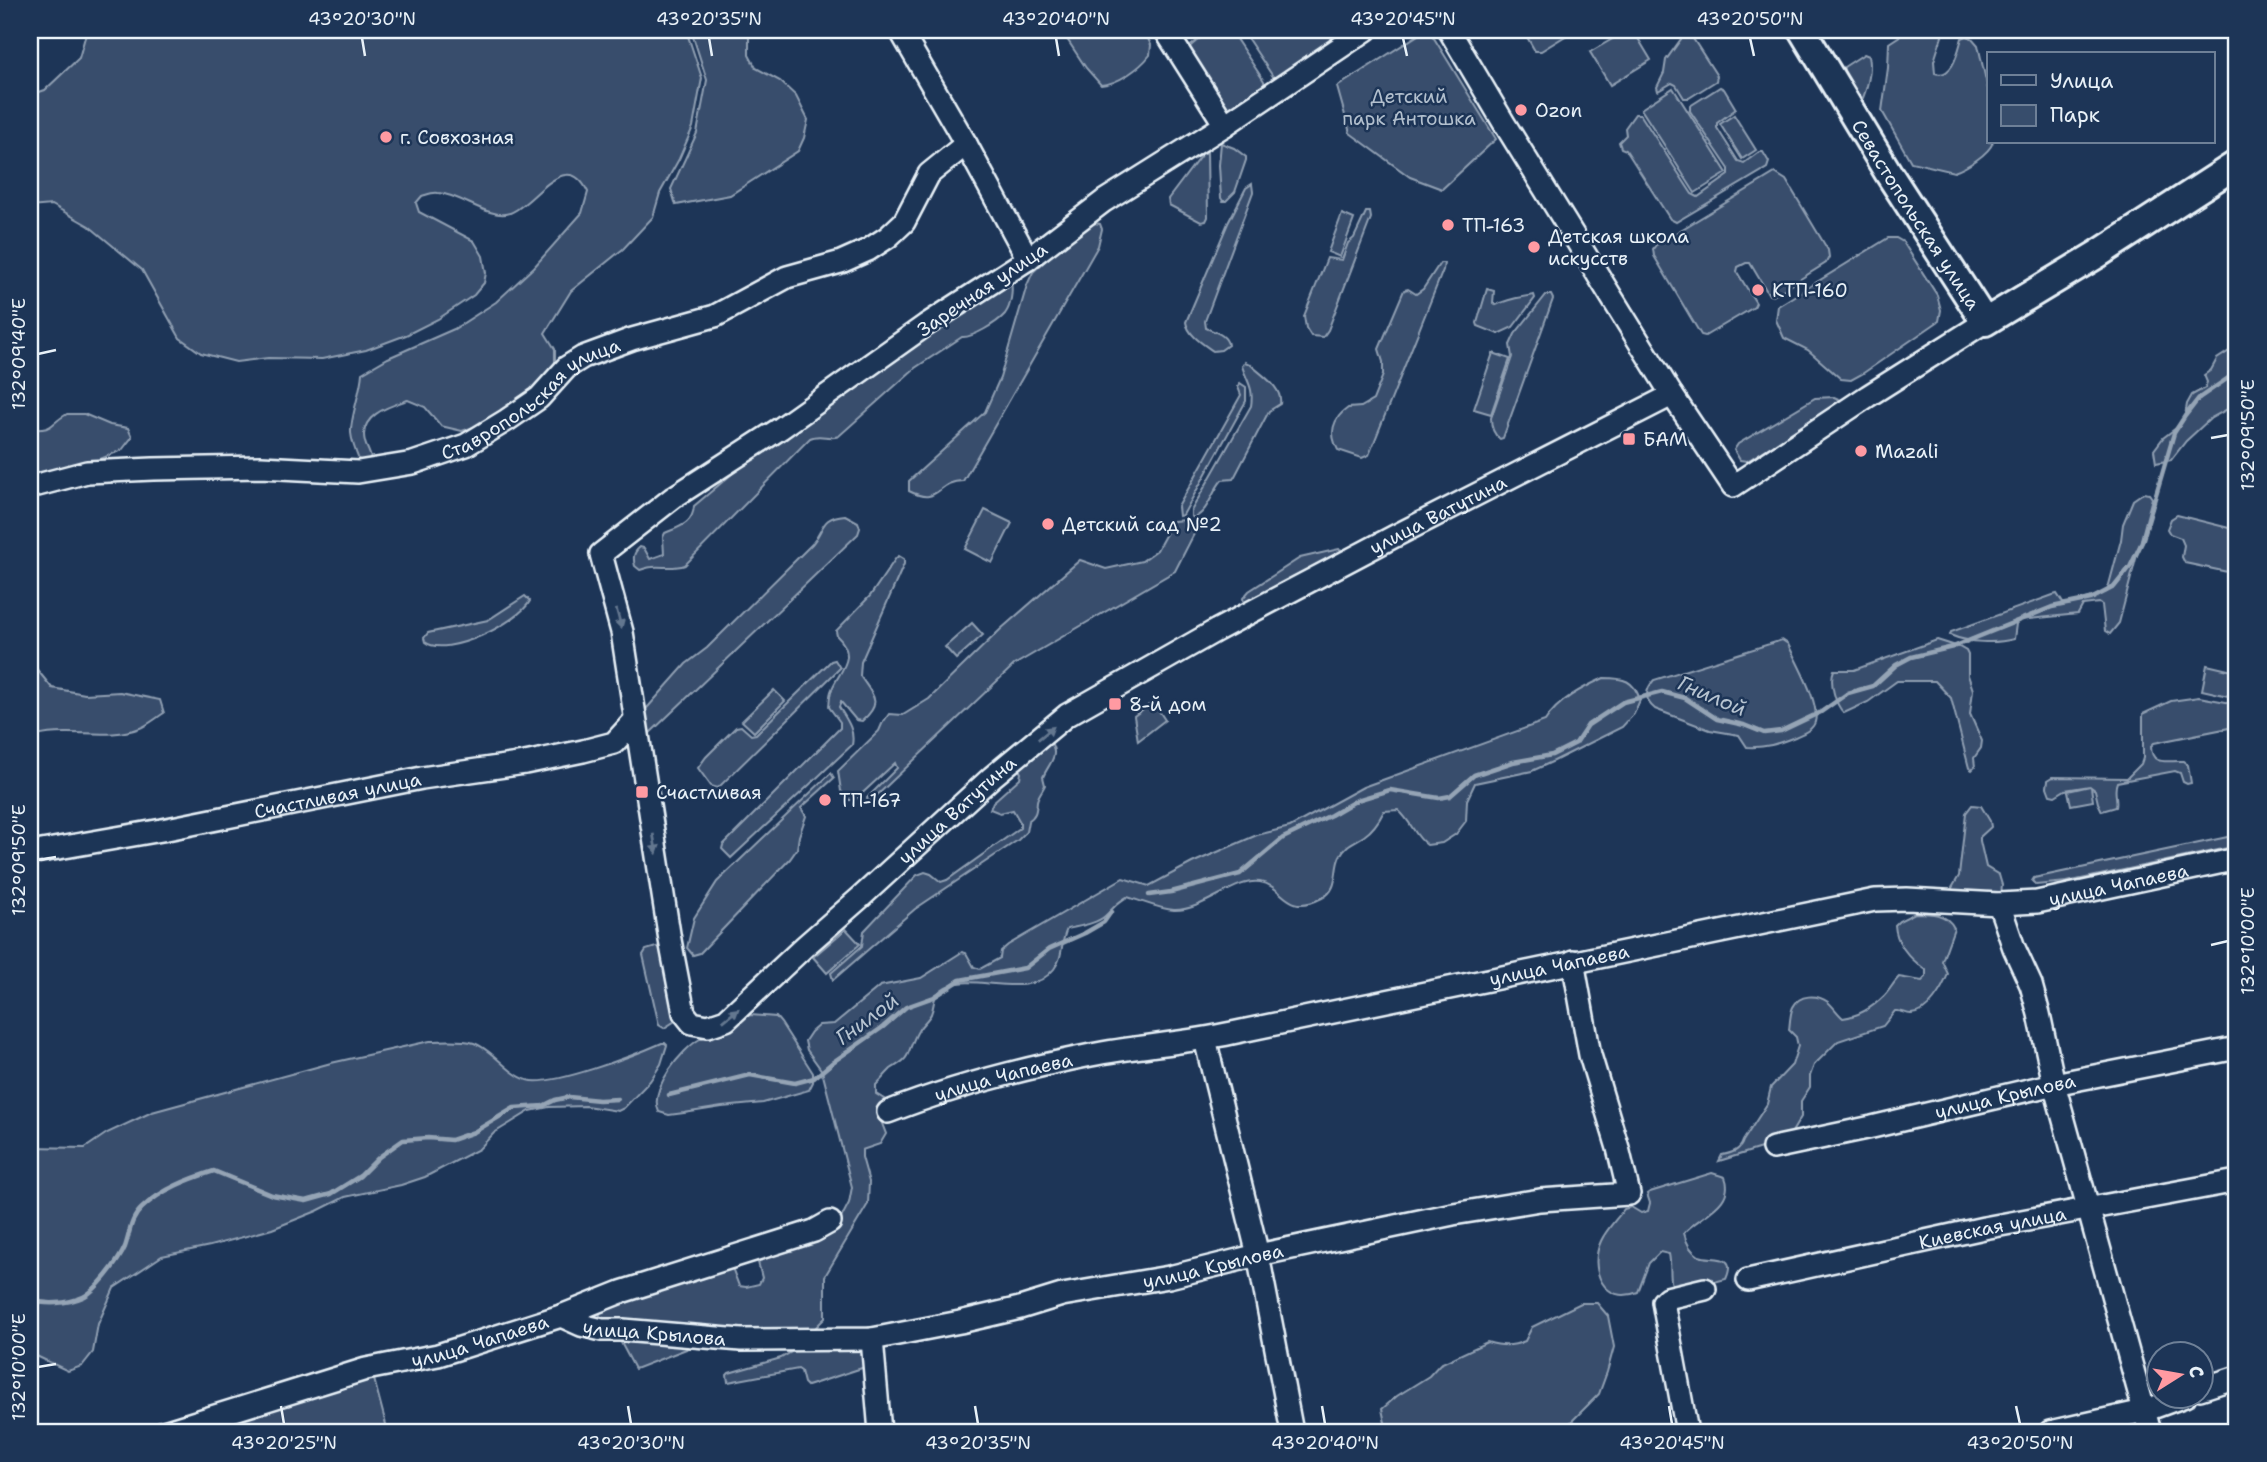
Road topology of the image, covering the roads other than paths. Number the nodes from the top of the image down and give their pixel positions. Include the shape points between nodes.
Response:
1 (900, 30) edge
2 (1165, 30) edge
3 (1366, 30) edge
4 (1449, 30) edge
5 (1802, 30) edge
6 (1225, 124) junction
7 (966, 144) junction
8 (2237, 164) edge
9 (1028, 259) junction
10 (1985, 322) junction
11 (1672, 395) junction
12 (30, 487) edge
13 (601, 554) joint
14 (635, 720) junction
15 (30, 853) edge
16 (2237, 859) edge
17 (1999, 904) junction
18 (1573, 961) junction
19 (1205, 1039) junction
20 (2237, 1048) edge
21 (2053, 1084) junction
22 (888, 1112) dead end
23 (1773, 1148) dead end
24 (2237, 1181) edge
25 (2089, 1208) junction
26 (830, 1222) dead end
27 (1258, 1255) junction
28 (1748, 1280) dead end
29 (1705, 1289) dead end
30 (561, 1316) junction
31 (872, 1339) junction
32 (2237, 1377) edge
33 (2214, 1385) edge
34 (2164, 1410) edge
35 (2147, 1422) edge
36 (164, 1432) edge
37 (880, 1432) edge
38 (1292, 1432) edge
39 (1687, 1432) edge
40 (2050, 1432) edge

1 - 7 street
2 - 6 street
3 - 6 street, Заречная улица
4 - 11 street
5 - 10 main road, Севастопольская улица
6 - 9 street, Заречная улица via 1104,201
7 - 9 street
7 - 12 street, Ставропольская улица via 929,174 904,222 869,250 787,277 715,316 583,357 567,367 539,398 466,445 413,463 358,472 261,467 87,472
8 - 10 main road, Севастопольская улица
9 - 13 street, Заречная улица via 674,497
10 - 11 street via 1733,486
14 -> 11 street, улица Ватутина via 684,1013 692,1023 717,1025 1067,715 1217,630
13 -> 14 street, улица Ватутина via 622,632
14 - 15 street, Счастливая улица via 614,743 583,751
16 - 17 street, улица Чапаева via 2036,902
17 - 18 street, улица Чапаева via 1875,900
17 - 21 street via 2031,985
18 - 19 street, улица Чапаева
18 - 27 street, улица Крылова via 1590,1055 1629,1194 1540,1200 1453,1214
19 - 22 street, улица Чапаева via 1004,1073
19 - 27 street
20 - 21 street, улица Крылова
21 - 23 street, улица Крылова
21 - 25 street
24 - 25 street, Киевская улица
25 - 28 street, Киевская улица
25 - 35 street
26 - 30 street, улица Чапаева
27 - 31 street, улица Крылова
27 - 38 street
29 - 39 street via 1662,1302
30 - 31 street, улица Крылова via 602,1330 741,1340
30 - 36 street, улица Чапаева via 438,1355 366,1368
31 - 37 street
32 - 33 street
34 - 35 street
35 - 40 street

